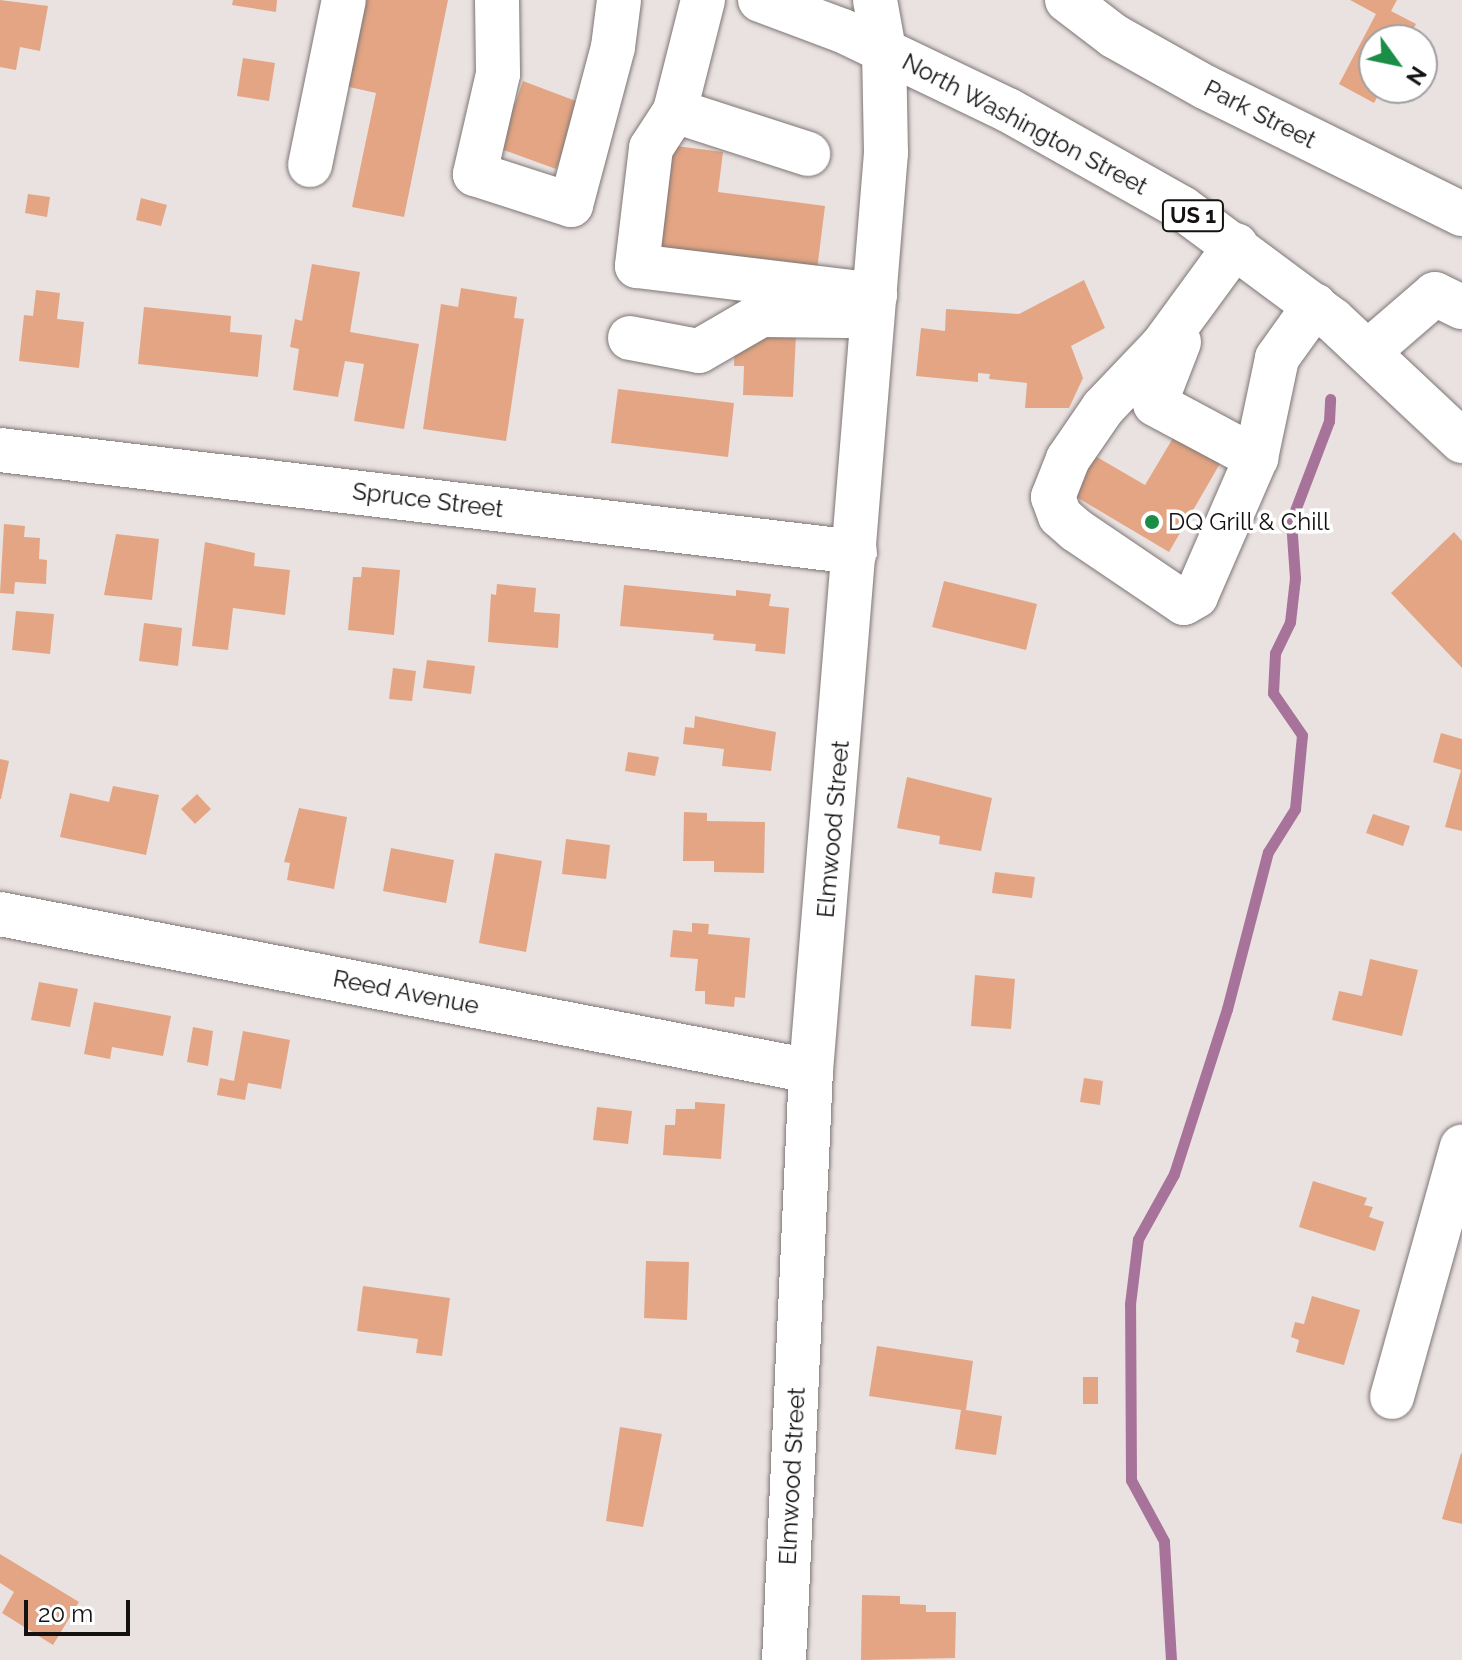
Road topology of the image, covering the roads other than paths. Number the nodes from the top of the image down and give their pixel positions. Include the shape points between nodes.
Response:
1 (344, 0) edge
2 (497, 0) edge
3 (619, 0) edge
4 (703, 0) edge
5 (760, 0) edge
6 (875, 0) edge
7 (1067, 0) edge
8 (808, 8) edge
9 (884, 50) junction
10 (675, 111) junction
11 (808, 154) dead end
12 (310, 165) dead end
13 (1462, 214) edge
14 (1236, 245) junction
15 (1196, 302) junction
16 (1315, 305) junction
17 (875, 306) junction
18 (1462, 307) edge
19 (630, 338) dead end
20 (1369, 351) junction
21 (1462, 441) edge
22 (0, 450) edge
23 (1250, 454) junction
24 (855, 552) junction
25 (0, 914) edge
26 (811, 1071) junction
27 (1462, 1147) edge
28 (1392, 1397) dead end
29 (784, 1660) edge

1 - 12 main road
2 - 3 main road via 498,74 475,174 571,205 613,47
4 - 10 main road
5 - 8 main road, US 1
6 - 9 main road, Elmwood Street
7 - 13 main road, Park Street via 1114,36 1192,80
8 - 9 main road, US 1
9 - 14 main road, North Washington Street / US 1 via 1070,143
9 - 17 main road, Elmwood Street via 886,153
10 - 11 main road
10 - 17 main road via 651,148 637,266
14 - 15 main road
14 - 16 main road, North Washington Street / US 1
15 - 23 main road via 1155,404
15 - 23 main road via 1103,408 1068,459 1053,497 1060,516 1191,603
16 - 20 main road, North Washington Street / US 1
16 - 23 main road via 1277,358
17 - 19 main road via 761,315 699,351
17 - 24 main road, Elmwood Street
18 - 20 main road via 1435,294
20 - 21 main road, North Washington Street / US 1
22 - 24 main road, Spruce Street
24 - 26 main road, Elmwood Street
25 - 26 main road, Reed Avenue
26 - 29 main road, Elmwood Street
27 - 28 main road

